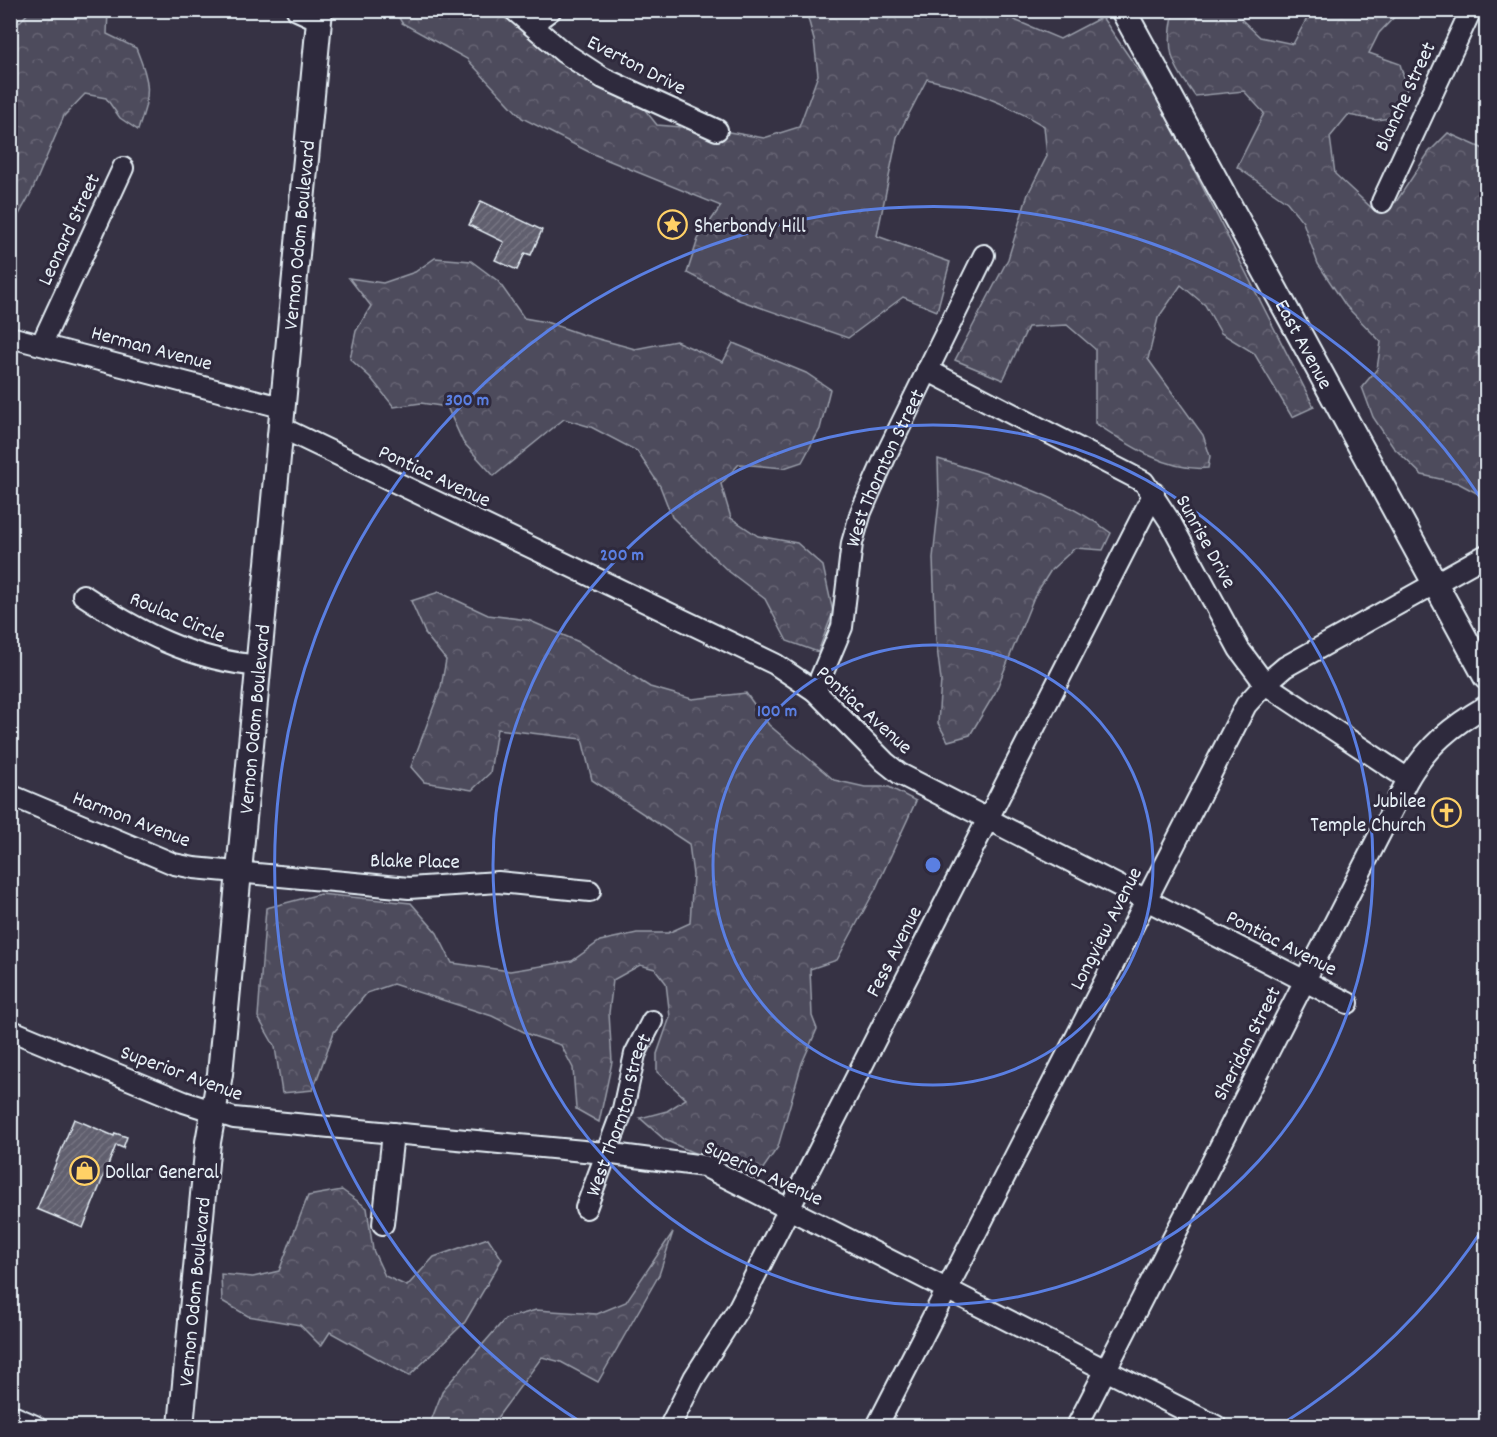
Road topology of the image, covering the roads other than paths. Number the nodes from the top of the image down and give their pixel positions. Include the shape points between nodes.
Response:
1 (297, 10) edge
2 (514, 10) edge
3 (551, 10) edge
4 (1471, 10) edge
5 (1124, 11) edge
6 (320, 15) edge
7 (532, 24) junction
8 (717, 129) dead end
9 (123, 168) dead end
10 (1382, 202) dead end
11 (984, 255) dead end
12 (10, 337) edge
13 (42, 343) junction
14 (927, 370) junction
15 (281, 418) junction
16 (1154, 494) junction
17 (1486, 555) edge
18 (1435, 583) junction
19 (83, 595) dead end
20 (260, 666) junction
21 (1486, 677) edge
22 (1265, 684) junction
23 (815, 691) junction
24 (1486, 706) edge
25 (1408, 778) junction
26 (10, 795) edge
27 (988, 819) junction
28 (240, 872) junction
29 (590, 891) dead end
30 (1147, 900) junction
31 (1305, 980) junction
32 (1348, 1003) dead end
33 (652, 1021) dead end
34 (10, 1030) edge
35 (214, 1112) junction
36 (393, 1133) junction
37 (604, 1153) junction
38 (586, 1208) dead end
39 (789, 1209) junction
40 (383, 1224) dead end
41 (948, 1289) junction
42 (1106, 1370) junction
43 (10, 1415) edge
44 (35, 1426) edge
45 (181, 1426) edge
46 (670, 1426) edge
47 (877, 1426) edge
48 (1077, 1426) edge
49 (1216, 1426) edge

1 - 6 street
2 - 7 street, Everton Drive
3 - 7 street
4 - 10 street, Blanche Street
5 - 18 main road, East Avenue
6 - 15 main road, Vernon Odom Boulevard
7 - 8 street, Everton Drive via 562,52 603,78
9 - 13 street, Leonard Street
11 - 14 street, West Thornton Street
12 - 13 street, Herman Avenue
13 - 15 street, Herman Avenue
14 - 16 street, Sunrise Drive via 1127,471
14 - 23 street, West Thornton Street via 861,512 852,543 842,627
15 - 20 main road, Vernon Odom Boulevard
15 - 23 street, Pontiac Avenue via 775,664
16 - 22 street, Sunrise Drive via 1239,649
16 - 27 street, Fess Avenue
17 - 18 street, Longview Avenue
18 - 21 main road, East Avenue
18 - 22 street, Longview Avenue via 1285,667
19 - 20 street, Roulac Circle via 131,627 190,652 216,661
20 - 28 main road, Vernon Odom Boulevard
22 - 25 street, Sunrise Drive
22 - 30 street, Longview Avenue via 1246,705
23 - 27 street, Pontiac Avenue via 900,774
24 - 25 street, Sheridan Street via 1442,734
25 - 31 street, Sheridan Street
26 - 28 street, Harmon Avenue via 174,864
27 - 30 street, Pontiac Avenue
27 - 39 street, Fess Avenue
28 - 29 street, Blake Place via 409,888 498,882
28 - 35 main road, Vernon Odom Boulevard
30 - 31 street, Pontiac Avenue
30 - 41 street, Longview Avenue
31 - 32 street, Pontiac Avenue
31 - 42 street, Sheridan Street
33 - 37 street, West Thornton Street via 635,1054 623,1109
34 - 35 street, Superior Avenue
35 - 36 street, Superior Avenue via 252,1121
35 - 45 main road, Vernon Odom Boulevard via 199,1226
36 - 37 street, Superior Avenue
36 - 40 street
37 - 38 street, West Thornton Street
37 - 39 street, Superior Avenue via 704,1166
39 - 41 street, Superior Avenue
39 - 46 street, Fess Avenue
41 - 42 street, Superior Avenue
41 - 47 street, Longview Avenue
42 - 48 street, Sheridan Street
42 - 49 street, Superior Avenue
43 - 44 street

